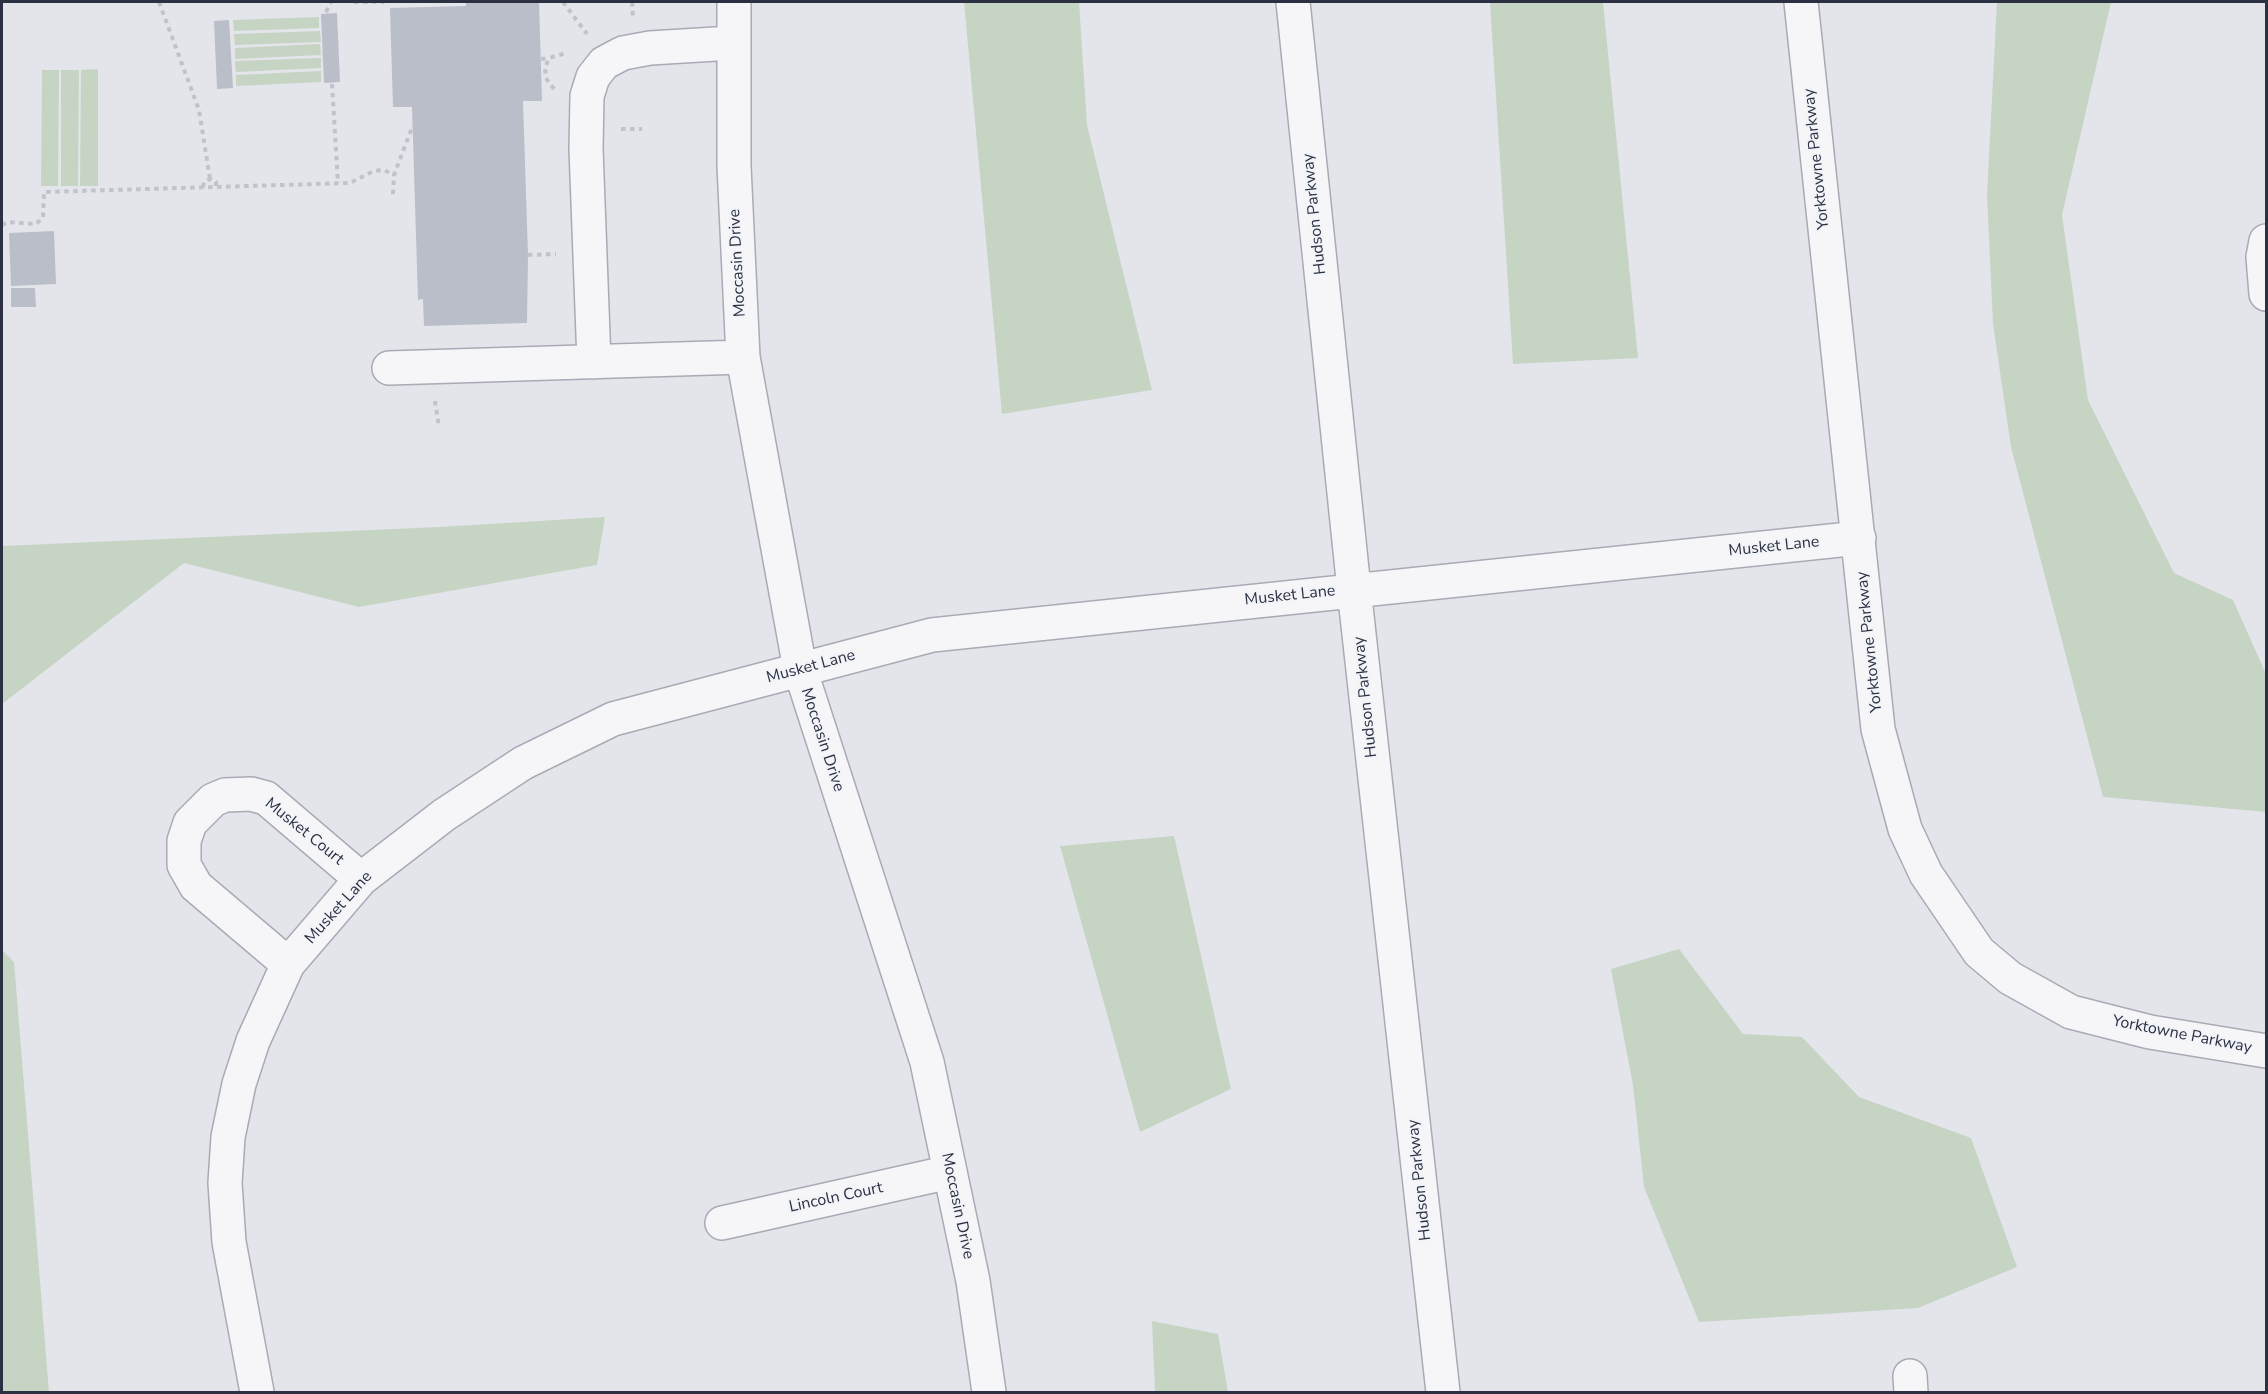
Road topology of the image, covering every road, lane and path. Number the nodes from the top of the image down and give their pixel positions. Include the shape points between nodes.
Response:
1 (159, 2) edge
2 (331, 2) edge
3 (354, 2) edge
4 (384, 2) edge
5 (563, 2) edge
6 (632, 2) edge
7 (734, 2) edge
8 (1293, 2) edge
9 (1801, 2) edge
10 (327, 12) dead end
11 (634, 22) dead end
12 (591, 39) dead end
13 (732, 43) junction
14 (577, 51) dead end
15 (541, 58) dead end
16 (549, 58) junction
17 (332, 84) dead end
18 (558, 93) dead end
19 (413, 125) dead end
20 (394, 175) junction
21 (210, 179) junction
22 (338, 183) junction
23 (202, 187) junction
24 (216, 187) junction
25 (393, 194) dead end
26 (2, 225) edge
27 (2266, 241) edge
28 (560, 254) dead end
29 (528, 255) dead end
30 (2266, 294) edge
31 (743, 357) junction
32 (594, 362) junction
33 (389, 368) dead end
34 (429, 398) dead end
35 (439, 427) dead end
36 (1859, 538) junction
37 (1354, 589) junction
38 (800, 669) junction
39 (361, 879) junction
40 (288, 964) junction
41 (2266, 1051) edge
42 (950, 1172) junction
43 (722, 1223) dead end
44 (257, 1392) edge
45 (989, 1392) edge
46 (1443, 1392) edge

1 - 21 path via 199,110
2 - 10 path
3 - 4 path
5 - 12 path
6 - 11 path
7 - 13 street, Moccasin Drive
8 - 37 street, Hudson Parkway
9 - 36 street, Yorktowne Parkway
13 - 31 street, Moccasin Drive
13 - 32 street via 623,53 604,63 593,77 587,96 586,149
14 - 16 path
15 - 16 path
16 - 18 path via 544,68 546,78
17 - 22 path
19 - 20 path
20 - 22 path via 374,171 350,183
20 - 25 path
21 - 23 path
21 - 24 path
22 - 24 path
23 - 24 path
23 - 26 path via 44,192 43,217 36,224
27 - 30 street
28 - 29 path
31 - 32 street
31 - 38 street, Moccasin Drive
32 - 33 street
34 - 35 path via 437,402
36 - 37 street, Musket Lane
36 - 41 street, Yorktowne Parkway via 1878,729 1905,829 1926,874 1979,952 2010,978 2071,1012 2150,1032
37 - 38 street, Musket Lane via 932,635
37 - 46 street, Hudson Parkway
38 - 39 street, Musket Lane via 613,719 523,763 444,815
38 - 42 street, Moccasin Drive via 927,1062
39 - 40 street, Musket Lane
39 - 40 street, Musket Court via 266,798 225,795 213,800 190,823 184,841 184,866 196,886
40 - 44 street, Musket Lane via 253,1041 228,1137 225,1183 230,1242
42 - 43 street, Lincoln Court
42 - 45 street, Moccasin Drive via 973,1281

